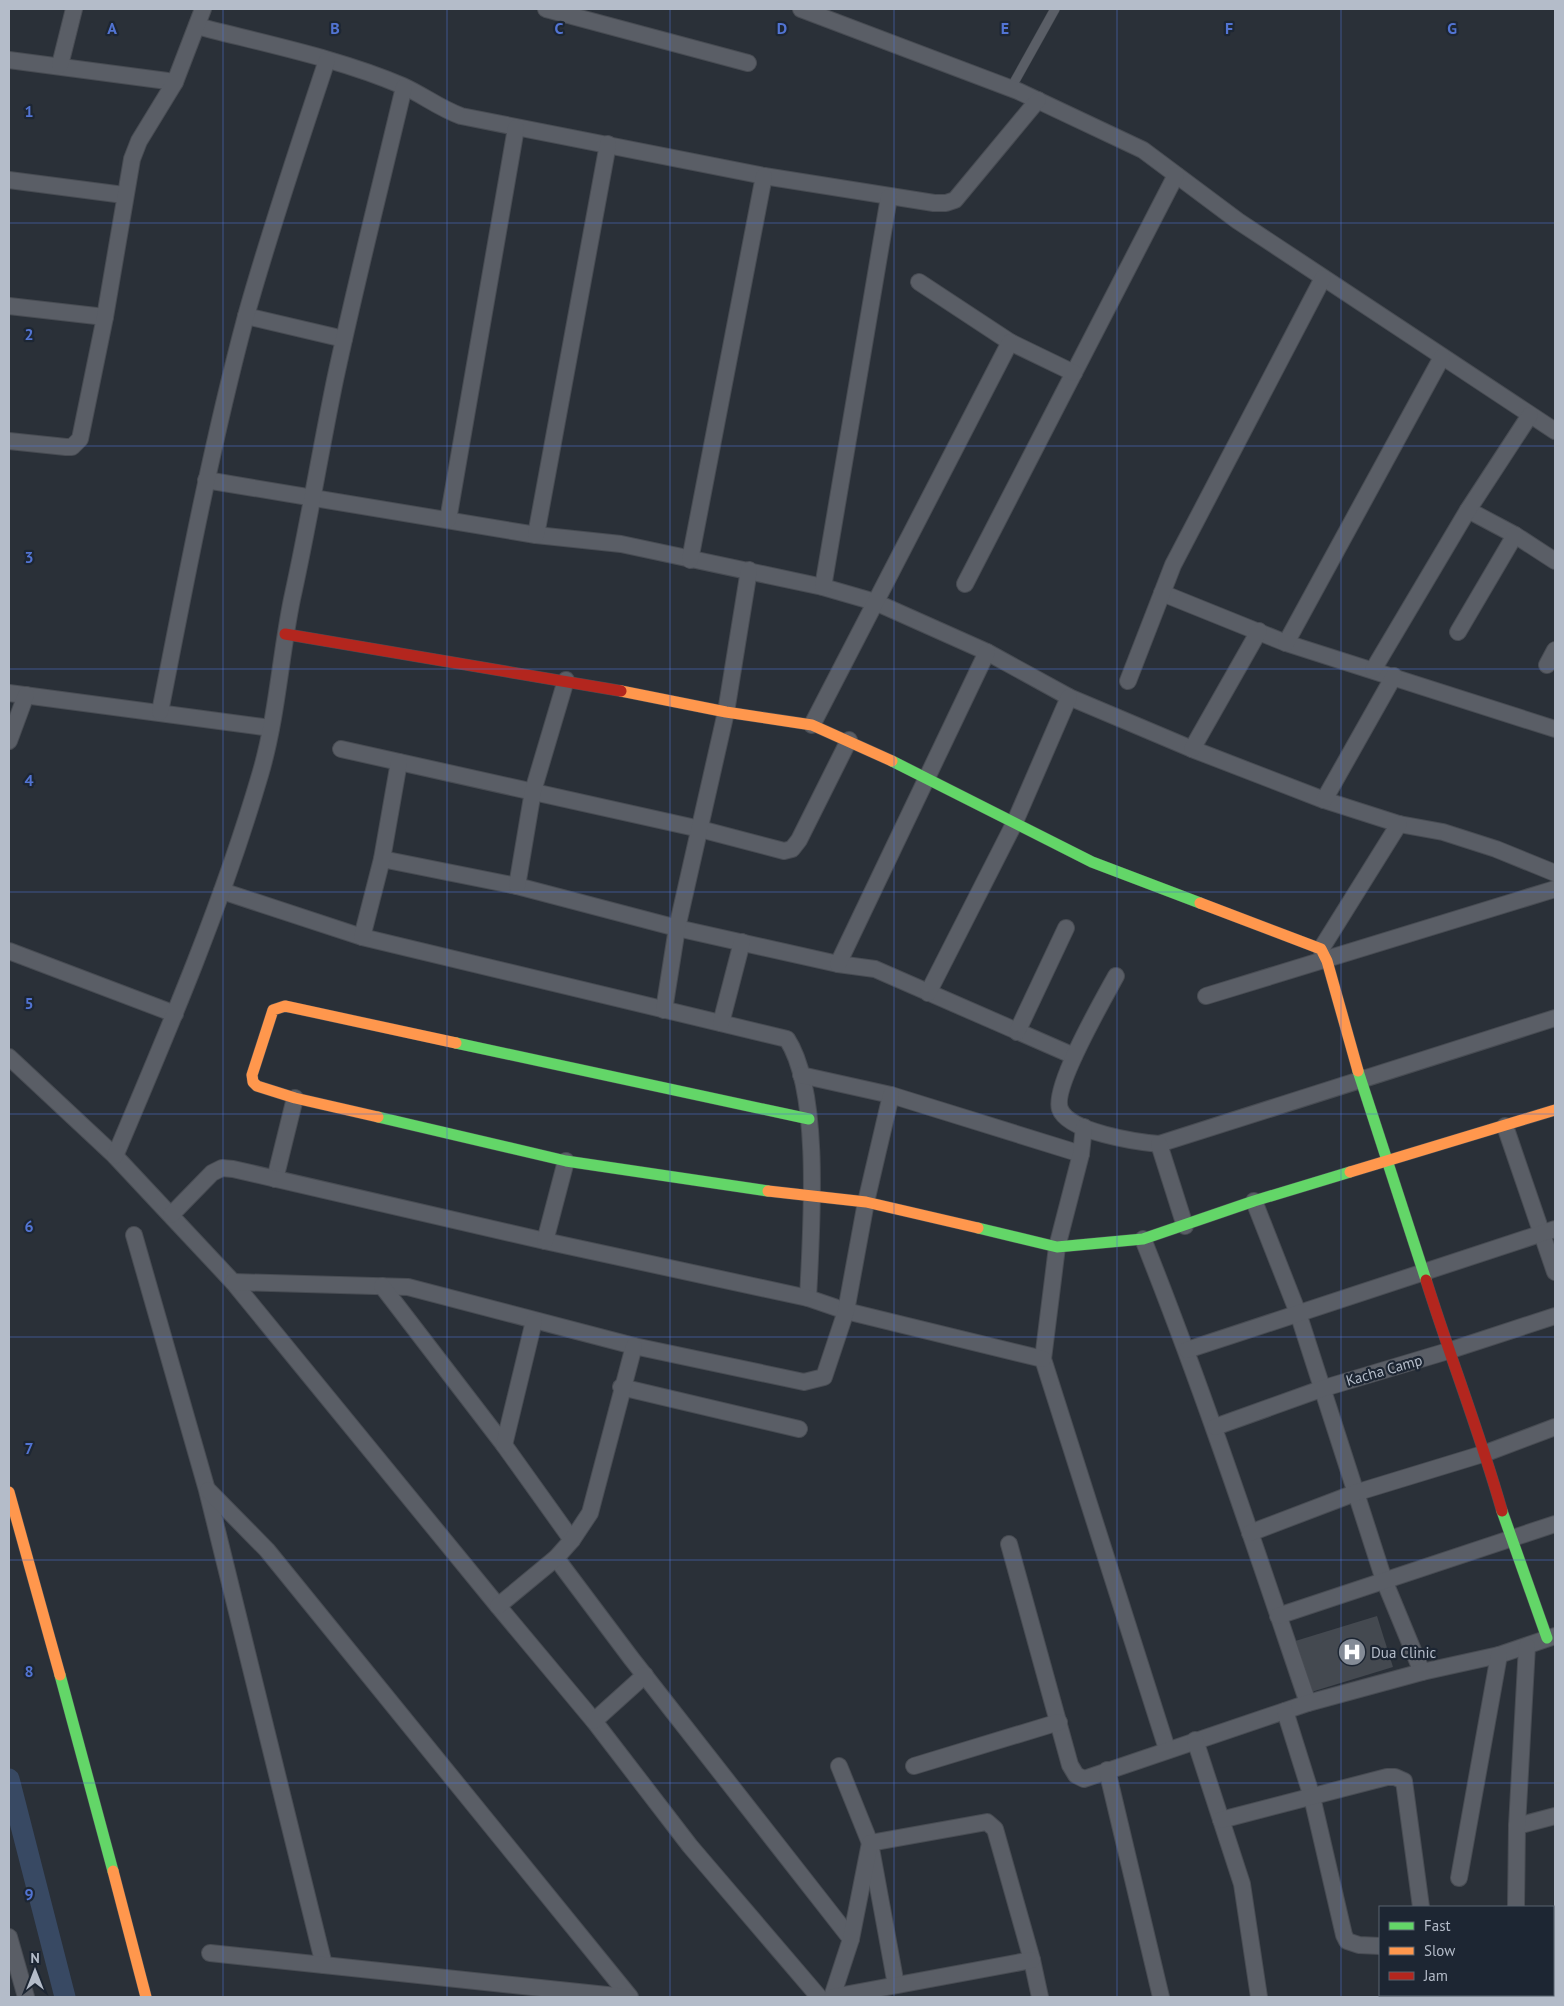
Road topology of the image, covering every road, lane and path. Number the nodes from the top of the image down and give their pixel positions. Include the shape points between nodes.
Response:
1 (74, 9) edge
2 (203, 9) edge
3 (546, 9) edge
4 (801, 9) edge
5 (1055, 9) edge
6 (197, 26) junction
7 (9, 60) edge
8 (327, 60) junction
9 (748, 63) dead end
10 (60, 65) junction
11 (175, 82) junction
12 (404, 87) junction
13 (1011, 88) junction
14 (1038, 100) junction
15 (516, 128) junction
16 (608, 144) junction
17 (1176, 175) junction
18 (764, 176) junction
19 (9, 180) edge
20 (124, 195) junction
21 (889, 197) junction
22 (1322, 278) junction
23 (919, 282) dead end
24 (9, 306) edge
25 (246, 316) junction
26 (105, 317) junction
27 (344, 339) junction
28 (1010, 342) junction
29 (1442, 357) junction
30 (1074, 373) junction
31 (1530, 415) junction
32 (1555, 431) edge
33 (9, 441) edge
34 (206, 480) junction
35 (314, 499) junction
36 (1468, 510) junction
37 (448, 520) junction
38 (536, 535) junction
39 (1515, 535) junction
40 (690, 560) junction
41 (1555, 562) edge
42 (749, 570) junction
43 (966, 584) dead end
44 (823, 587) junction
45 (1162, 593) junction
46 (875, 602) junction
47 (1259, 631) junction
48 (1458, 632) dead end
49 (285, 634) junction
50 (1286, 643) junction
51 (1555, 650) edge
52 (987, 652) junction
53 (1547, 665) dead end
54 (1373, 670) junction
55 (1394, 676) junction
56 (566, 680) junction
57 (1128, 681) dead end
58 (9, 693) edge
59 (26, 696) junction
60 (1069, 697) junction
61 (160, 712) junction
62 (726, 712) junction
63 (812, 725) junction
64 (271, 728) junction
65 (1555, 729) edge
66 (849, 740) junction
67 (9, 741) edge
68 (341, 749) dead end
69 (1192, 749) junction
70 (399, 762) junction
71 (927, 780) junction
72 (534, 791) junction
73 (1324, 800) junction
74 (1014, 824) junction
75 (1399, 824) junction
76 (700, 829) junction
77 (382, 858) junction
78 (1555, 873) edge
79 (517, 886) junction
80 (1555, 889) edge
81 (222, 891) junction
82 (677, 928) junction
83 (1066, 928) dead end
84 (362, 937) junction
85 (742, 942) junction
86 (9, 951) edge
87 (1324, 955) junction
88 (838, 964) junction
89 (1116, 976) dead end
90 (928, 993) junction
91 (1206, 996) dead end
92 (664, 1010) junction
93 (175, 1014) junction
94 (1555, 1018) edge
95 (721, 1022) junction
96 (1017, 1032) junction
97 (1074, 1056) junction
98 (9, 1057) edge
99 (801, 1075) junction
100 (1361, 1082) junction
101 (891, 1095) junction
102 (295, 1098) junction
103 (1555, 1110) edge
104 (809, 1119) junction
105 (1505, 1126) junction
106 (1084, 1128) junction
107 (1159, 1144) junction
108 (1081, 1154) junction
109 (115, 1156) junction
110 (566, 1161) junction
111 (1390, 1161) junction
112 (275, 1179) junction
113 (812, 1197) junction
114 (1254, 1201) junction
115 (866, 1202) junction
116 (171, 1215) junction
117 (1185, 1226) junction
118 (1549, 1231) edge
119 (134, 1235) dead end
120 (1143, 1239) junction
121 (545, 1241) junction
122 (1057, 1247) junction
123 (1425, 1272) junction
124 (1555, 1272) edge
125 (233, 1282) junction
126 (382, 1286) junction
127 (808, 1298) junction
128 (846, 1310) junction
129 (1298, 1314) junction
130 (1555, 1316) edge
131 (534, 1321) junction
132 (634, 1346) junction
133 (1187, 1350) junction
134 (1448, 1351) junction
135 (1043, 1359) junction
136 (621, 1387) junction
137 (1321, 1389) junction
138 (1215, 1427) junction
139 (1555, 1428) edge
140 (799, 1429) dead end
141 (504, 1445) junction
142 (1486, 1453) junction
143 (207, 1490) junction
144 (9, 1492) edge
145 (1355, 1493) junction
146 (1555, 1524) edge
147 (1250, 1533) junction
148 (1510, 1537) junction
149 (572, 1540) junction
150 (1009, 1544) dead end
151 (556, 1558) junction
152 (1384, 1580) junction
153 (498, 1606) junction
154 (1278, 1616) junction
155 (1551, 1637) edge
156 (1527, 1646) junction
157 (1499, 1655) junction
158 (1422, 1672) junction
159 (645, 1675) junction
160 (1308, 1703) junction
161 (1286, 1711) junction
162 (594, 1720) junction
163 (1059, 1722) junction
164 (1195, 1740) junction
165 (1167, 1749) junction
166 (839, 1766) dead end
167 (914, 1766) dead end
168 (1107, 1770) junction
169 (1312, 1797) junction
170 (1555, 1816) edge
171 (1222, 1820) junction
172 (1517, 1826) junction
173 (870, 1843) junction
174 (1459, 1878) dead end
175 (1421, 1906) edge
176 (1516, 1906) edge
177 (9, 1937) edge
178 (851, 1939) junction
179 (1379, 1946) edge
180 (210, 1953) dead end
181 (1032, 1960) junction
182 (324, 1965) junction
183 (896, 1985) junction
184 (26, 1997) edge
185 (146, 1997) edge
186 (626, 1997) edge
187 (630, 1997) edge
188 (819, 1997) edge
189 (832, 1997) edge
190 (1040, 1997) edge
191 (1161, 1997) edge
192 (1259, 1997) edge

1 - 10 street
2 - 6 street
3 - 9 street
4 - 13 street
5 - 13 lane
6 - 8 street
6 - 11 street
7 - 10 street
8 - 12 street
8 - 25 street
10 - 11 street
11 - 20 street via 139,141
12 - 15 street via 441,109 460,116
12 - 27 street
13 - 14 street
14 - 17 street via 1143,150
14 - 21 street via 955,200 934,204
15 - 16 street
15 - 37 street
16 - 18 street
16 - 38 street
17 - 22 street via 1238,222
17 - 30 street
18 - 21 street
18 - 40 street
19 - 20 street
20 - 26 street
21 - 44 street
22 - 29 street
22 - 45 street via 1173,565
23 - 28 street
24 - 26 street
25 - 27 street
25 - 34 street
26 - 33 street via 77,444 66,447
27 - 35 street
28 - 30 street
28 - 46 street
29 - 31 street
29 - 50 street
30 - 43 street
31 - 32 street
31 - 36 street
34 - 35 street
34 - 61 street
35 - 37 street
35 - 49 street
36 - 39 street
36 - 54 street
37 - 38 street
38 - 40 street via 621,544
39 - 41 street
39 - 48 street
40 - 42 street
42 - 44 street
42 - 62 street
44 - 46 street
45 - 47 street
45 - 57 street
46 - 52 street
46 - 63 street
47 - 50 street
47 - 69 street
49 - 56 street
49 - 64 street
50 - 54 street
51 - 53 street
52 - 60 street
52 - 71 street
54 - 55 street
55 - 65 street
55 - 73 street
56 - 62 street
56 - 72 street
58 - 59 street
59 - 61 street
59 - 67 street
60 - 69 street
60 - 74 street
61 - 64 street
62 - 63 street
62 - 76 street
63 - 66 street
64 - 81 street via 260,774
66 - 71 street
66 - 76 street via 800,840 792,849 784,851
68 - 70 street
69 - 73 street
70 - 72 street
70 - 77 street
71 - 74 street
71 - 88 street
72 - 76 street
72 - 79 street
73 - 75 street
74 - 87 street via 1092,862
74 - 90 street
75 - 78 street via 1443,832
75 - 87 street
76 - 82 street
77 - 79 street
77 - 84 street
79 - 82 street
80 - 87 street
81 - 84 street
81 - 93 street
82 - 85 street
82 - 92 street
83 - 96 street
84 - 92 street
85 - 88 street
85 - 95 street
86 - 93 street
87 - 91 street
87 - 100 street
88 - 90 street via 889,973
89 - 97 street
90 - 96 street
92 - 95 street
93 - 109 street
94 - 100 street
95 - 99 street via 786,1039 793,1048
96 - 97 street
97 - 106 street via 1059,1100 1060,1110
98 - 109 street
99 - 101 street
99 - 104 street
100 - 107 street
100 - 111 street
101 - 108 street
101 - 115 street
102 - 104 street via 252,1082 273,1010 277,1007 285,1006
102 - 110 street
102 - 112 street
103 - 105 street
104 - 113 street
105 - 111 street
105 - 118 street
106 - 107 street via 1132,1142
106 - 108 street
107 - 117 street
108 - 122 street
109 - 116 street
110 - 113 street
110 - 121 street
111 - 114 street
111 - 123 street
112 - 116 street via 222,1168 212,1173
112 - 121 street
113 - 115 street
113 - 127 street
114 - 117 street
114 - 129 street
115 - 122 street
115 - 128 street
116 - 125 street
117 - 120 street
118 - 123 street
118 - 124 street
119 - 143 street
120 - 122 street
120 - 133 street
121 - 127 street
122 - 135 street
123 - 129 street
123 - 134 street
125 - 126 street
125 - 153 street
126 - 131 street via 434,1292
126 - 141 street
127 - 128 street
128 - 132 street via 824,1377 812,1382
128 - 135 street
129 - 133 street
129 - 137 street
130 - 134 street, Kacha Camp
131 - 132 street
131 - 141 street
132 - 136 street
133 - 138 street
134 - 137 street, Kacha Camp
134 - 142 street
135 - 165 street
136 - 140 street
136 - 149 street via 590,1513
137 - 138 street, Kacha Camp
137 - 145 street
138 - 147 street
139 - 142 street
141 - 149 street
142 - 145 street
142 - 148 street
143 - 182 street
143 - 187 street via 267,1550
144 - 185 street
145 - 147 street
145 - 152 street
146 - 148 street
147 - 154 street
148 - 152 street
148 - 155 street
149 - 151 street
150 - 163 street
151 - 153 street
151 - 159 street
152 - 154 street
152 - 158 street
153 - 162 street
154 - 160 street
155 - 156 street
156 - 157 street
156 - 172 street
157 - 158 street
157 - 174 street
158 - 160 street
159 - 162 street
159 - 178 street
160 - 161 street
161 - 164 street
161 - 169 street
162 - 188 street via 690,1846
163 - 167 street
163 - 168 street via 1070,1765 1076,1775 1084,1779
164 - 165 street
164 - 171 street
165 - 168 street
166 - 173 street
168 - 191 street
169 - 171 street
169 - 175 street via 1387,1777 1404,1781
169 - 179 street via 1344,1935 1347,1941 1359,1945
170 - 172 street
171 - 192 street via 1242,1884
172 - 176 street
173 - 178 street
173 - 181 street via 987,1822 995,1830
173 - 183 street
177 - 184 street
178 - 189 street
180 - 182 street
181 - 183 street
181 - 190 street
182 - 186 street
183 - 189 street

